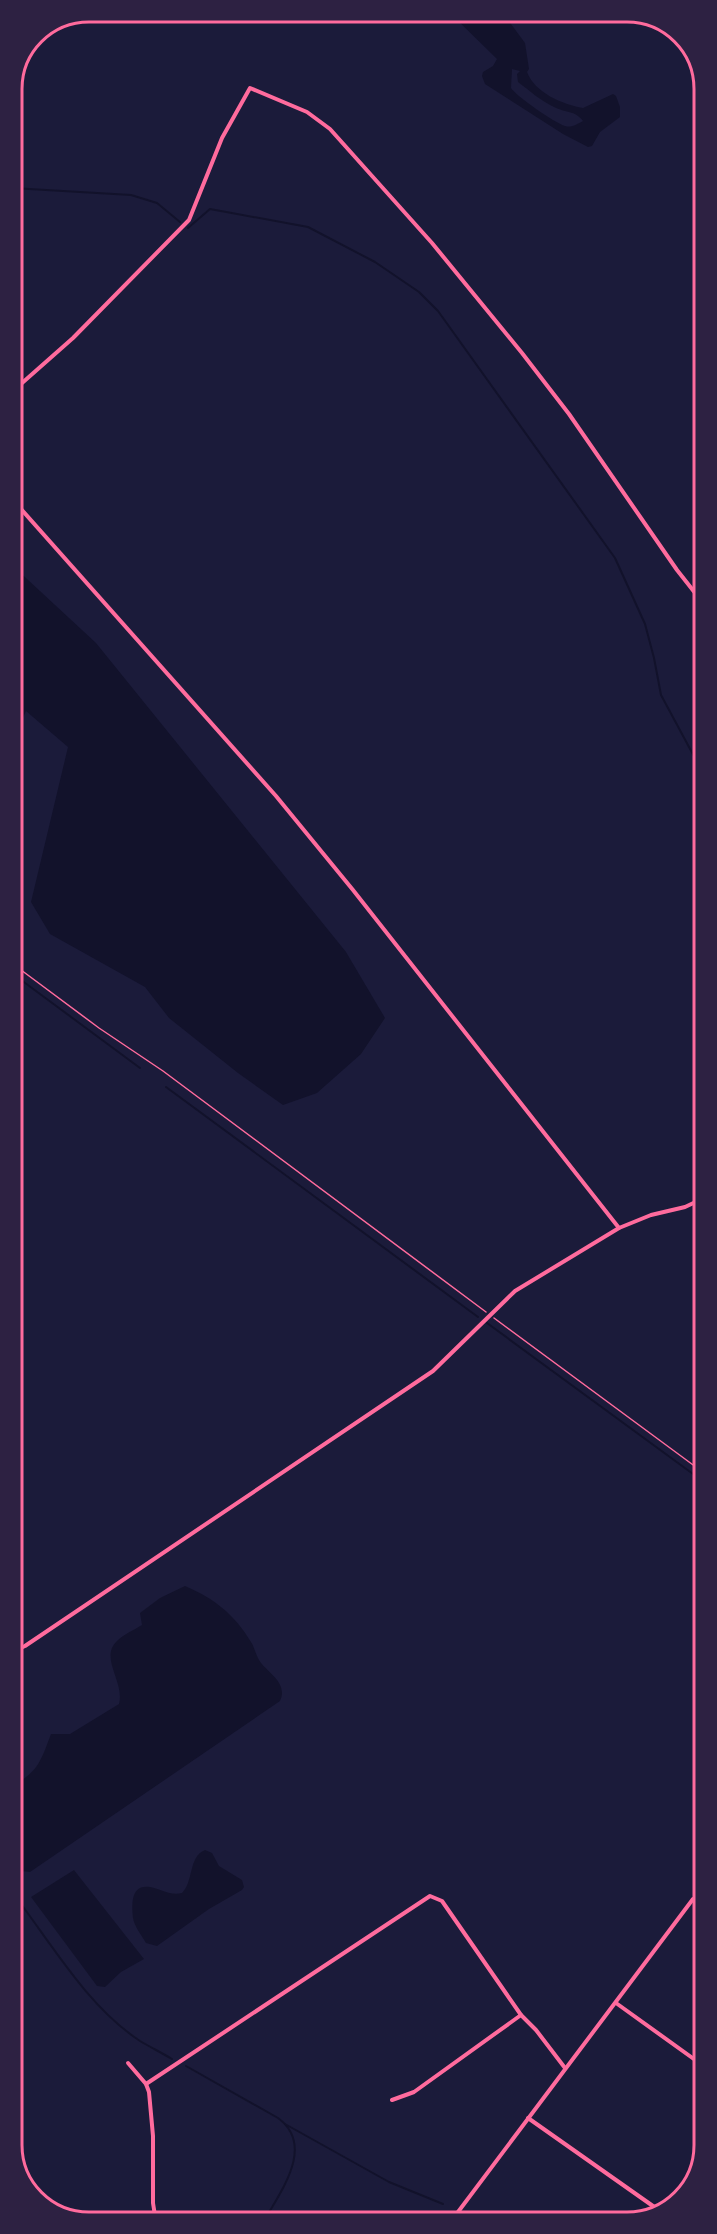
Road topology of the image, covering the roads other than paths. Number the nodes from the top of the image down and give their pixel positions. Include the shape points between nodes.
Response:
1 (22, 382) edge
2 (22, 510) edge
3 (694, 592) edge
4 (694, 1203) edge
5 (619, 1228) junction
6 (22, 1648) edge
7 (693, 1899) dead end
8 (616, 2003) junction
9 (521, 2015) junction
10 (694, 2059) edge
11 (128, 2063) dead end
12 (565, 2068) junction
13 (146, 2084) junction
14 (392, 2100) dead end
15 (528, 2118) junction
16 (653, 2206) edge
17 (154, 2211) edge
18 (458, 2212) edge

1 - 3 street via 73,338 189,220 222,138 250,88 307,112 330,129 432,243 522,352
2 - 5 street via 283,805
4 - 5 street
5 - 6 street via 516,1291 433,1371
7 - 8 street
8 - 10 street
8 - 12 street
9 - 12 street
9 - 13 street via 442,1900 430,1896
9 - 14 street via 414,2092
11 - 13 street
12 - 15 street
13 - 17 street via 152,2114
15 - 16 street
15 - 18 street

